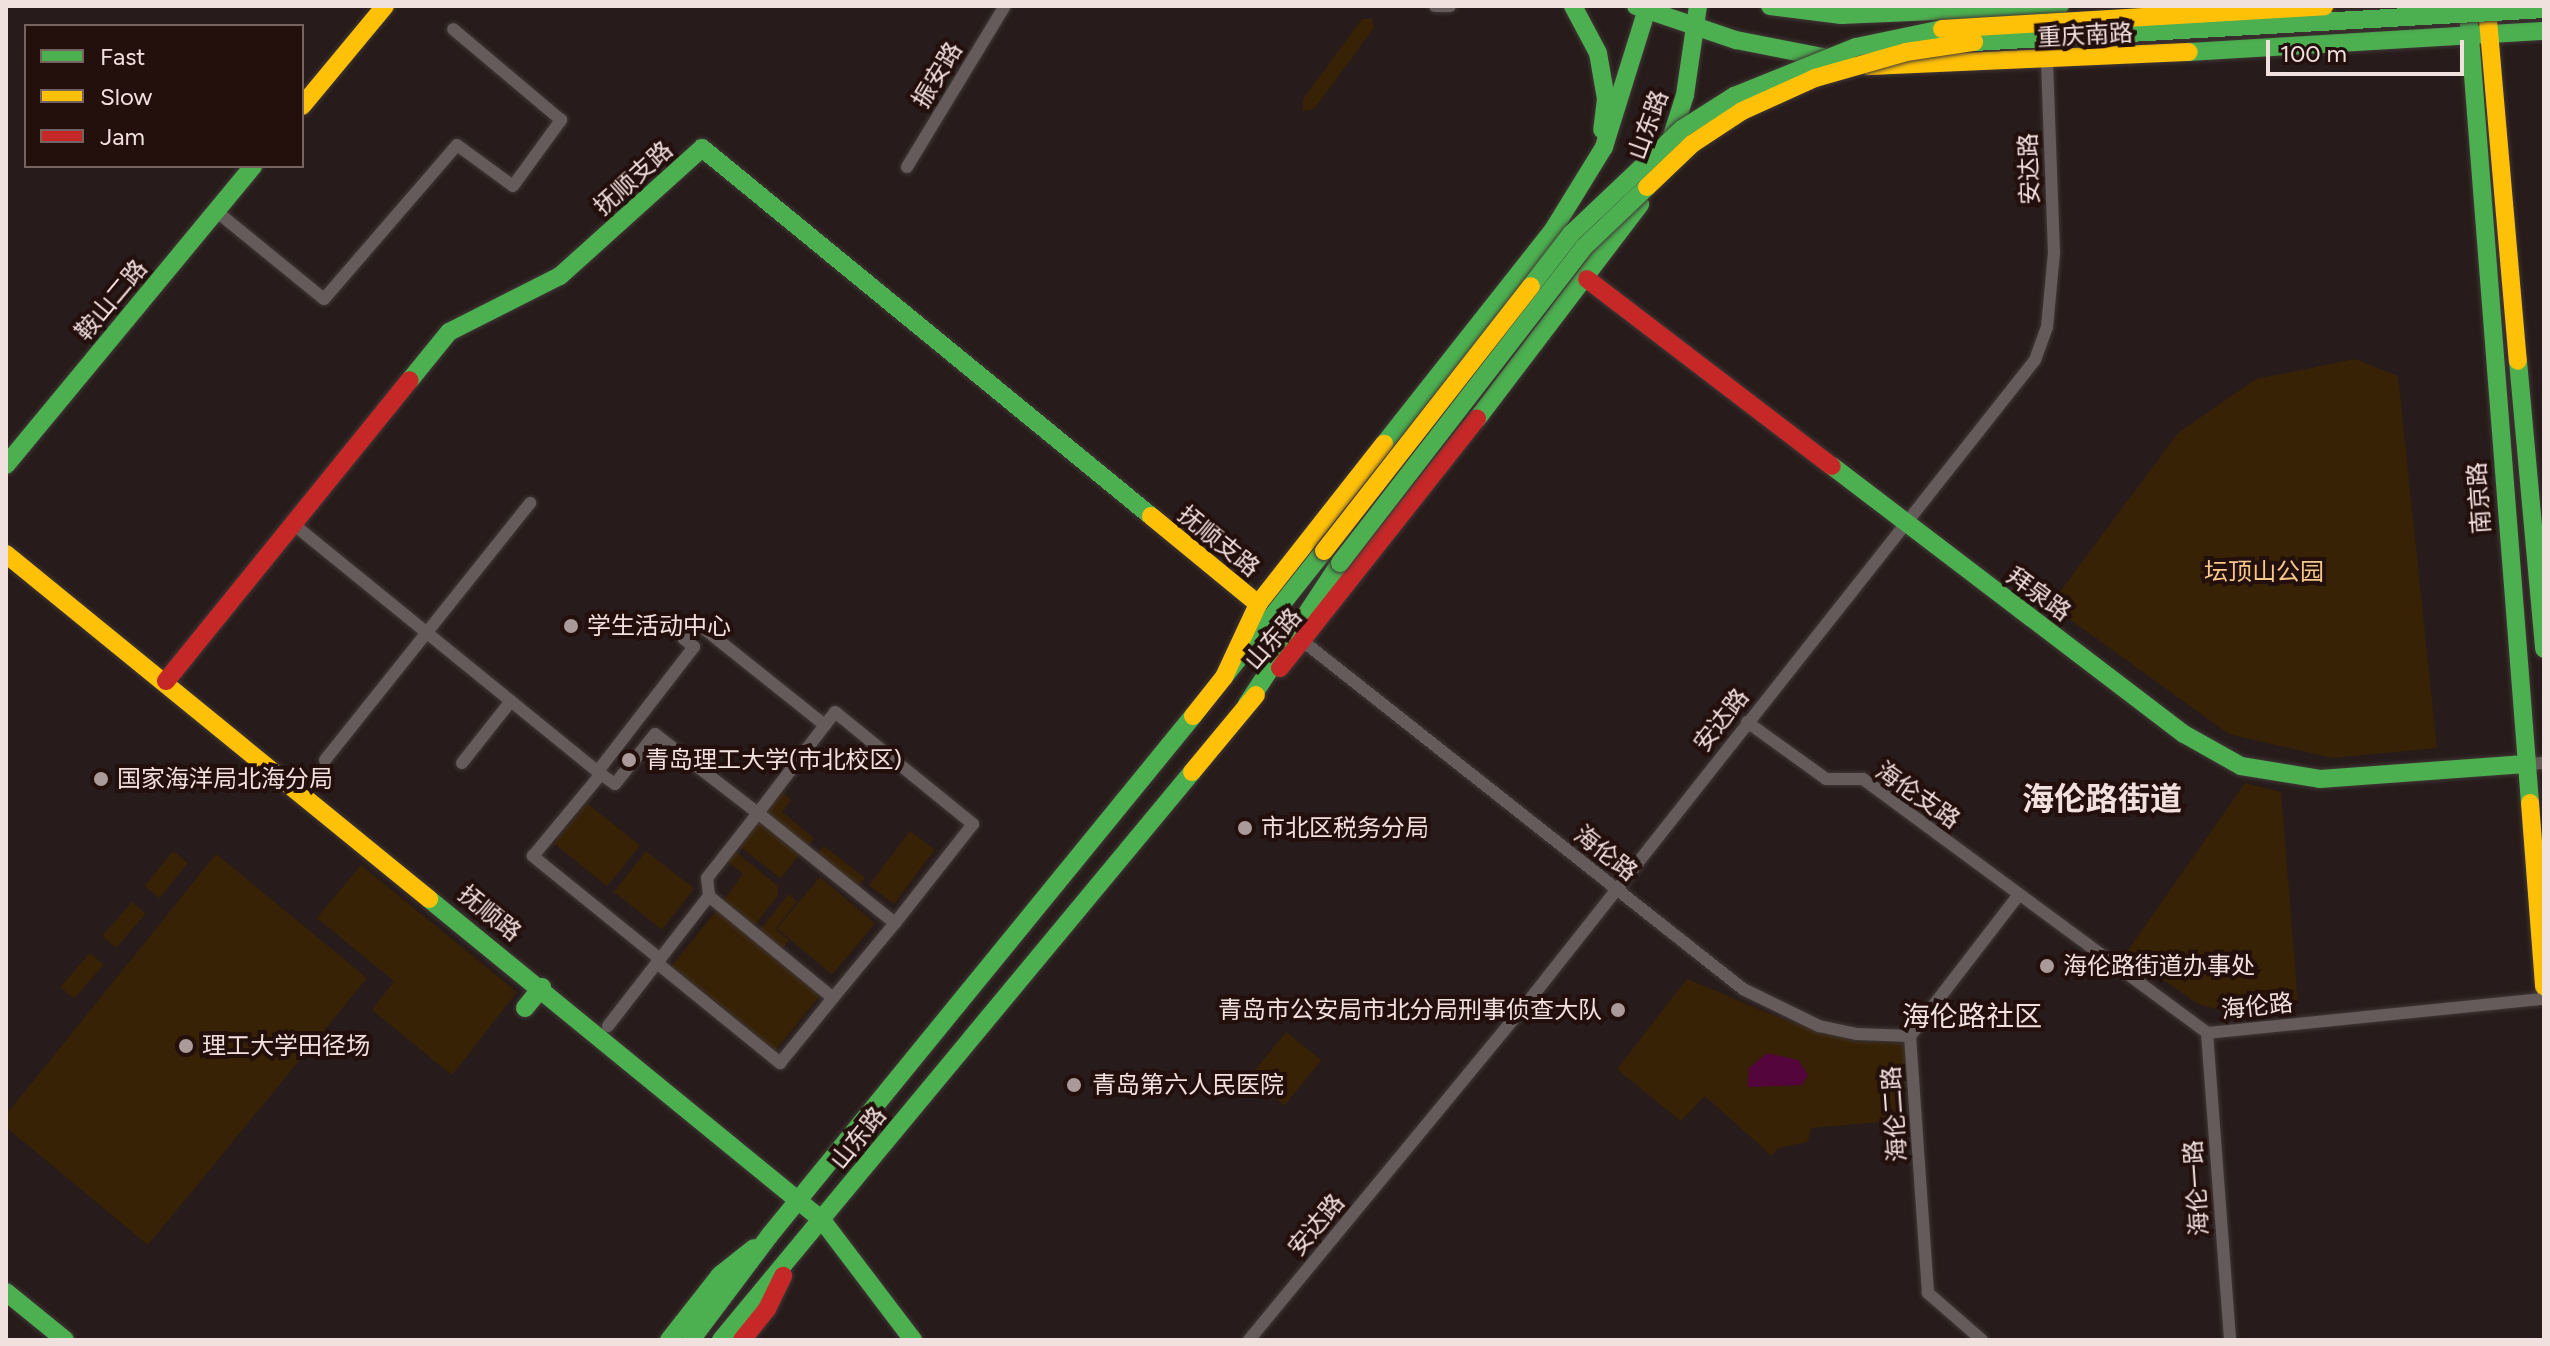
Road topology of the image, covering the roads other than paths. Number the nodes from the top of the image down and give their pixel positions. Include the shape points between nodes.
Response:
1 (385, 6) edge
2 (1005, 6) edge
3 (1435, 6) edge
4 (1450, 6) edge
5 (1573, 6) edge
6 (1698, 6) edge
7 (1770, 6) edge
8 (1851, 6) edge
9 (2059, 6) edge
10 (2324, 6) edge
11 (2471, 6) edge
12 (2484, 6) edge
13 (1644, 8) edge
14 (2544, 9) edge
15 (1884, 14) junction
16 (453, 29) dead end
17 (1697, 29) junction
18 (2544, 31) edge
19 (2493, 35) junction
20 (2468, 36) junction
21 (2047, 61) junction
22 (1880, 68) junction
23 (304, 104) edge
24 (1599, 158) junction
25 (907, 167) dead end
26 (251, 168) edge
27 (1641, 202) junction
28 (216, 211) junction
29 (1587, 279) junction
30 (6, 465) edge
31 (530, 503) dead end
32 (293, 524) junction
33 (1907, 528) junction
34 (6, 554) edge
35 (1258, 604) junction
36 (429, 634) junction
37 (1304, 642) junction
38 (2544, 649) edge
39 (1224, 677) junction
40 (166, 681) junction
41 (511, 701) junction
42 (1247, 704) junction
43 (1747, 722) junction
44 (825, 725) junction
45 (325, 760) dead end
46 (462, 763) dead end
47 (2544, 763) edge
48 (2525, 764) junction
49 (599, 772) junction
50 (758, 813) junction
51 (1617, 890) junction
52 (709, 896) junction
53 (2018, 896) junction
54 (895, 923) junction
55 (659, 961) junction
56 (2544, 986) edge
57 (542, 987) junction
58 (833, 998) junction
59 (2544, 999) edge
60 (525, 1008) dead end
61 (604, 1030) junction
62 (2207, 1033) junction
63 (1910, 1036) junction
64 (798, 1201) junction
65 (822, 1220) junction
66 (769, 1236) junction
67 (794, 1255) junction
68 (6, 1292) edge
69 (65, 1340) edge
70 (669, 1340) edge
71 (691, 1340) edge
72 (721, 1340) edge
73 (742, 1340) edge
74 (913, 1340) edge
75 (1249, 1340) edge
76 (1982, 1340) edge
77 (2230, 1340) edge

1 - 23 main road
2 - 25 street, 振安路
3 - 4 street
5 - 24 main road via 1591,34 1603,76
6 - 17 main road, 山东路
7 - 15 main road, 重庆南路
8 - 15 main road
9 - 15 main road, 重庆南路
10 - 39 main road, bridge via 1960,25 1856,47 1734,96 1660,148 1571,234
11 - 20 main road, 南京路
12 - 19 main road
13 - 17 main road, 重庆南路
13 - 24 main road, 山东路
14 - 42 main road, bridge via 1961,43 1861,64 1742,111 1692,144 1584,247 1340,563
16 - 28 street via 561,120 513,186 457,145 324,299
17 - 22 main road, 重庆南路
17 - 27 main road, 山东路 via 1675,130
18 - 19 main road, 重庆南路
19 - 20 main road, 重庆南路
19 - 38 main road
20 - 21 main road, 重庆南路
20 - 48 main road, 南京路
21 - 22 main road, 重庆南路
21 - 33 street, 安达路 via 2054,253 2045,335 2020,383
22 - 27 main road via 1817,71 1746,97 1672,159
24 - 35 main road, 山东路 via 1553,230
26 - 28 main road, 鞍山二路
27 - 29 main road, 山东路
28 - 30 main road, 鞍山二路
29 - 33 main road, 拜泉路
29 - 37 main road, 山东路
31 - 36 street
32 - 35 main road, 抚顺支路 via 449,332 560,276 702,148
32 - 36 street
32 - 40 main road, 抚顺支路
33 - 43 street, 安达路
33 - 48 main road, 拜泉路 via 2184,734 2241,766 2320,779
34 - 40 main road, 抚顺路
35 - 39 main road, 山东路
36 - 41 street
36 - 45 street
37 - 42 main road, 山东路
37 - 51 street, 海伦路
39 - 64 main road, 山东路
40 - 57 main road, 抚顺路
41 - 46 street
41 - 49 street
42 - 65 main road, 山东路
43 - 51 street, 安达路
43 - 53 street, 海伦支路 via 1826,779 1863,779
44 - 49 street via 697,623 684,639 694,647
44 - 50 street
44 - 54 street via 835,712 973,824
47 - 48 street
48 - 56 main road, 南京路
49 - 50 street via 615,784 655,734
49 - 55 street via 533,856
50 - 52 street via 707,878
50 - 54 street
51 - 63 street, 海伦路 via 1743,989 1776,1006 1819,1026
51 - 75 street, 安达路
52 - 55 street
52 - 58 street
53 - 62 street, 海伦路
53 - 63 street, 海伦二路
54 - 58 street
55 - 58 street via 780,1063
55 - 61 street
57 - 60 main road
57 - 61 main road, 抚顺路
59 - 62 street, 海伦路
61 - 64 main road, 抚顺路
62 - 77 street, 海伦一路
63 - 76 street, 海伦二路 via 1928,1293
64 - 65 main road, 抚顺路
64 - 66 main road, 山东路
65 - 67 main road, 山东路
65 - 74 main road, 抚顺路
66 - 70 main road, 山东路 via 720,1275
66 - 71 main road, 山东路
67 - 72 main road, 山东路
67 - 73 main road, 山东路 via 767,1309
68 - 69 main road

